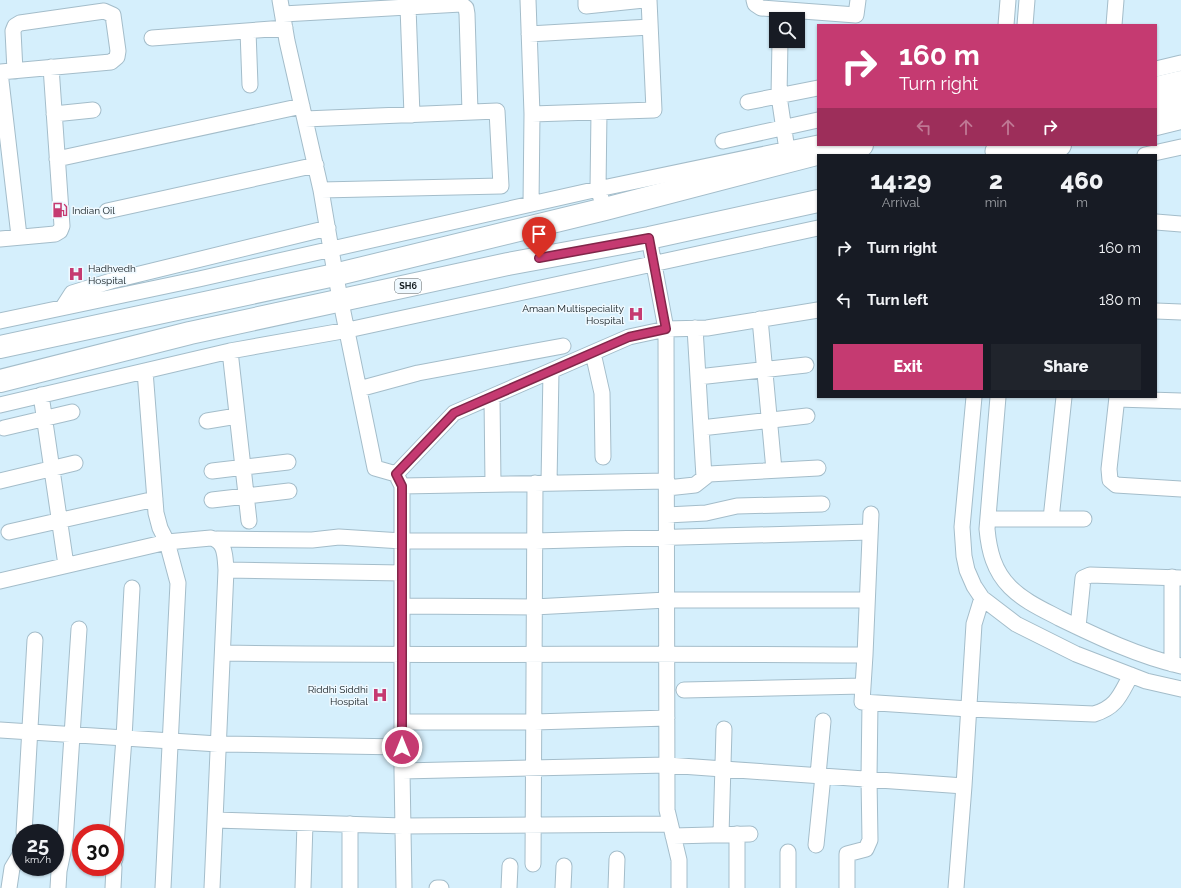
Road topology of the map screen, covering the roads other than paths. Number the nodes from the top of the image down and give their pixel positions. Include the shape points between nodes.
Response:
1 (528, 0) edge
2 (644, 0) edge
3 (649, 0) edge
4 (754, 0) edge
5 (858, 0) edge
6 (1008, 0) edge
7 (1027, 0) edge
8 (1116, 0) edge
9 (586, 3) edge
10 (408, 7) junction
11 (774, 12) edge
12 (283, 14) edge
13 (805, 14) edge
14 (1006, 24) edge
15 (1025, 24) edge
16 (1114, 24) edge
17 (650, 27) junction
18 (248, 31) junction
19 (586, 31) junction
20 (529, 34) junction
21 (152, 38) dead end
22 (780, 48) edge
23 (1181, 63) edge
24 (51, 67) junction
25 (1157, 69) edge
26 (5, 72) edge
27 (1181, 82) edge
28 (250, 85) dead end
29 (817, 88) edge
30 (1157, 88) edge
31 (779, 96) junction
32 (1181, 100) edge
33 (748, 102) dead end
34 (1157, 105) edge
35 (1181, 109) edge
36 (93, 110) dead end
37 (470, 112) junction
38 (599, 112) junction
39 (304, 113) junction
40 (54, 114) junction
41 (532, 114) junction
42 (412, 115) junction
43 (1157, 115) edge
44 (1181, 118) edge
45 (817, 120) edge
46 (1157, 124) edge
47 (784, 127) junction
48 (723, 141) dead end
49 (817, 143) edge
50 (856, 146) edge
51 (1049, 146) edge
52 (1181, 147) edge
53 (1016, 149) edge
54 (787, 150) junction
55 (995, 150) edge
56 (1149, 154) edge
57 (57, 159) junction
58 (316, 165) junction
59 (321, 190) junction
60 (602, 199) junction
61 (817, 201) edge
62 (531, 204) junction
63 (107, 211) dead end
64 (1157, 222) edge
65 (1181, 224) edge
66 (328, 228) junction
67 (817, 228) edge
68 (19, 236) junction
69 (649, 238) junction
70 (0, 239) edge
71 (332, 250) junction
72 (654, 264) junction
73 (335, 273) junction
74 (342, 300) junction
75 (63, 307) junction
76 (817, 310) edge
77 (1157, 311) edge
78 (1181, 312) edge
79 (0, 317) edge
80 (760, 319) junction
81 (696, 328) junction
82 (666, 329) junction
83 (348, 330) junction
84 (563, 346) dead end
85 (0, 347) edge
86 (230, 351) junction
87 (593, 353) junction
88 (806, 365) dead end
89 (765, 370) junction
90 (145, 371) junction
91 (551, 371) junction
92 (698, 377) junction
93 (0, 381) edge
94 (359, 389) junction
95 (41, 395) junction
96 (492, 397) junction
97 (974, 398) edge
98 (998, 398) edge
99 (1064, 398) edge
100 (1117, 398) edge
101 (1181, 401) edge
102 (0, 405) edge
103 (72, 412) dead end
104 (237, 416) junction
105 (807, 416) dead end
106 (44, 419) junction
107 (770, 420) junction
108 (207, 422) dead end
109 (4, 428) dead end
110 (701, 428) junction
111 (603, 456) dead end
112 (288, 462) dead end
113 (75, 463) dead end
114 (243, 466) junction
115 (52, 468) junction
116 (818, 468) dead end
117 (774, 470) junction
118 (212, 471) dead end
119 (704, 477) junction
120 (399, 480) junction
121 (0, 481) edge
122 (542, 483) junction
123 (493, 484) junction
124 (667, 484) junction
125 (1181, 489) edge
126 (289, 491) dead end
127 (246, 497) junction
128 (155, 499) junction
129 (212, 500) dead end
130 (822, 504) dead end
131 (870, 514) dead end
132 (667, 515) junction
133 (988, 519) junction
134 (1051, 519) junction
135 (1084, 519) dead end
136 (60, 520) junction
137 (249, 521) dead end
138 (9, 532) dead end
139 (870, 532) junction
140 (667, 538) junction
141 (217, 539) junction
142 (402, 541) junction
143 (534, 541) junction
144 (167, 542) junction
145 (66, 566) junction
146 (226, 570) junction
147 (402, 573) junction
148 (1177, 578) edge
149 (0, 581) edge
150 (132, 588) dead end
151 (982, 598) junction
152 (667, 600) junction
153 (867, 600) junction
154 (402, 606) junction
155 (534, 607) junction
156 (1078, 627) junction
157 (79, 629) dead end
158 (35, 640) dead end
159 (667, 653) junction
160 (222, 654) junction
161 (534, 654) junction
162 (402, 655) junction
163 (865, 655) junction
164 (1177, 665) edge
165 (1131, 675) junction
166 (863, 686) junction
167 (1181, 689) edge
168 (684, 690) dead end
169 (870, 703) junction
170 (969, 709) junction
171 (667, 718) junction
172 (823, 721) dead end
173 (402, 722) junction
174 (534, 722) junction
175 (724, 729) dead end
176 (0, 730) edge
177 (30, 732) junction
178 (73, 734) junction
179 (124, 738) junction
180 (171, 741) junction
181 (218, 744) junction
182 (402, 747) junction
183 (667, 765) junction
184 (533, 768) junction
185 (723, 769) junction
186 (402, 771) junction
187 (821, 775) junction
188 (868, 778) junction
189 (964, 786) junction
190 (215, 820) junction
191 (305, 823) junction
192 (25, 824) edge
193 (118, 824) edge
194 (350, 824) junction
195 (403, 826) junction
196 (533, 826) junction
197 (672, 830) junction
198 (721, 835) junction
199 (816, 845) dead end
200 (788, 852) dead end
201 (617, 860) dead end
202 (533, 864) dead end
203 (510, 866) dead end
204 (564, 866) dead end
205 (12, 868) edge
206 (114, 876) edge
207 (9, 888) edge
208 (58, 888) edge
209 (113, 888) edge
210 (163, 888) edge
211 (212, 888) edge
212 (303, 888) edge
213 (350, 888) edge
214 (404, 888) edge
215 (437, 888) edge
216 (441, 888) edge
217 (509, 888) edge
218 (563, 888) edge
219 (616, 888) edge
220 (679, 888) edge
221 (738, 888) edge
222 (788, 888) edge
223 (847, 888) edge
224 (956, 888) edge

1 - 20 street
2 - 9 street
3 - 17 street
4 - 11 street via 761,8
5 - 13 street via 856,15
6 - 14 street
7 - 15 street
8 - 16 street
9 - 19 street
10 - 12 street
10 - 37 street via 461,4 466,8
10 - 42 street
12 - 18 street
12 - 39 street
17 - 19 street
17 - 38 street via 654,110
18 - 21 street
18 - 28 street
19 - 20 street
20 - 41 street
22 - 31 street
23 - 25 street
24 - 26 street
24 - 26 street via 111,62 118,51 113,14 104,11 20,23 13,31
24 - 40 street
26 - 68 street
27 - 30 highway
29 - 31 street
31 - 33 street
31 - 47 street
32 - 34 main road
35 - 43 main road
36 - 40 street
37 - 42 street
37 - 59 street via 497,111 501,186
38 - 41 street
38 - 60 street
39 - 42 street
39 - 57 street
39 - 58 street
40 - 57 street
41 - 62 street
44 - 46 highway
45 - 47 street
47 - 48 street
47 - 54 street
49 - 54 street
50 - 60 highway
51 - 53 highway
52 - 56 street
53 - 55 main road
54 - 60 street
57 - 68 street via 62,226 60,231 56,234
58 - 59 street
58 - 63 street
59 - 66 street
60 - 62 street
60 - 73 highway
61 - 69 highway, SH6
62 - 71 street
64 - 65 street
66 - 71 street
66 - 75 street via 111,281 72,293
67 - 72 street
68 - 70 street
69 - 72 street
69 - 74 highway, SH6 via 508,264
71 - 73 street
71 - 75 street
72 - 82 street
72 - 83 street
73 - 74 street
73 - 85 highway
74 - 83 street
74 - 93 highway, SH6 via 190,333
75 - 79 street
76 - 80 street
77 - 78 street
80 - 81 street
80 - 89 street
81 - 82 street
81 - 92 street
82 - 87 street via 629,337
82 - 124 street
83 - 86 street
83 - 94 street
84 - 94 street via 418,373
86 - 90 street
86 - 104 street
87 - 91 street
87 - 111 street via 602,393
88 - 89 street
89 - 92 street
89 - 107 street
90 - 95 street
90 - 128 street
91 - 96 street
91 - 122 street
92 - 110 street
94 - 120 street via 375,468
95 - 102 street
95 - 106 street
96 - 120 street via 454,413
96 - 123 street
97 - 151 street via 962,528 967,570
98 - 133 street
99 - 134 street
100 - 101 street
100 - 125 street via 1110,480 1116,486
103 - 106 street
104 - 108 street
104 - 114 street
105 - 107 street
106 - 109 street
106 - 115 street
107 - 110 street
107 - 117 street
110 - 119 street
112 - 114 street
113 - 115 street
114 - 118 street
114 - 127 street
115 - 121 street
115 - 136 street
116 - 117 street
117 - 119 street via 709,474
119 - 124 street via 695,485
120 - 123 street
120 - 142 street
122 - 123 street
122 - 124 street
122 - 143 street
124 - 132 street
126 - 127 street
127 - 129 street
127 - 137 street
128 - 136 street
128 - 144 street via 158,522
130 - 132 street via 737,506 706,513
131 - 139 street
132 - 140 street
133 - 134 street
133 - 156 street via 989,550 1009,586 1025,600
134 - 135 street
136 - 138 street
136 - 145 street
139 - 140 street
139 - 153 street
140 - 143 street
140 - 152 street
141 - 142 street via 339,538
141 - 144 street
141 - 146 street via 224,548
142 - 143 street
142 - 147 street
143 - 155 street
144 - 145 street
144 - 180 street via 178,584
145 - 149 street
146 - 147 street
146 - 160 street
147 - 154 street
148 - 156 street via 1090,575 1083,578
148 - 164 street
150 - 179 street
151 - 165 street via 1016,624 1076,654
151 - 170 street via 974,624
152 - 153 street
152 - 155 street
152 - 159 street
153 - 163 street
154 - 155 street
154 - 162 street
155 - 161 street
156 - 164 street via 1152,659
157 - 178 street
158 - 177 street
159 - 161 street
159 - 163 street
159 - 171 street
160 - 162 street
160 - 181 street
161 - 162 street
161 - 174 street
162 - 173 street
163 - 166 street
165 - 167 street
165 - 170 street via 1115,703 1106,710 1094,714
166 - 168 street
166 - 169 street via 862,702
169 - 170 street
169 - 188 street
170 - 189 street
171 - 174 street
171 - 183 street
172 - 187 street
173 - 174 street
173 - 182 street
174 - 184 street
175 - 185 street
176 - 177 street
177 - 178 street
177 - 192 street
178 - 179 street
178 - 208 street via 65,842
179 - 180 street
179 - 193 street
180 - 181 street
180 - 210 street
181 - 182 street
181 - 190 street
182 - 186 street
183 - 184 street
183 - 185 street
183 - 197 street via 667,810
184 - 186 street
184 - 196 street
185 - 187 street
185 - 198 street
186 - 195 street
187 - 188 street
187 - 199 street
188 - 189 street
188 - 223 street via 870,840 866,849 847,854
189 - 224 street
190 - 191 street
190 - 211 street
191 - 194 street
191 - 212 street
194 - 195 street
194 - 213 street
195 - 196 street
195 - 214 street
196 - 197 street
196 - 202 street
197 - 198 street
197 - 220 street via 679,860
198 - 221 street via 743,834
200 - 222 street
201 - 219 street
203 - 217 street
204 - 218 street
205 - 207 street
206 - 209 street
215 - 216 street

